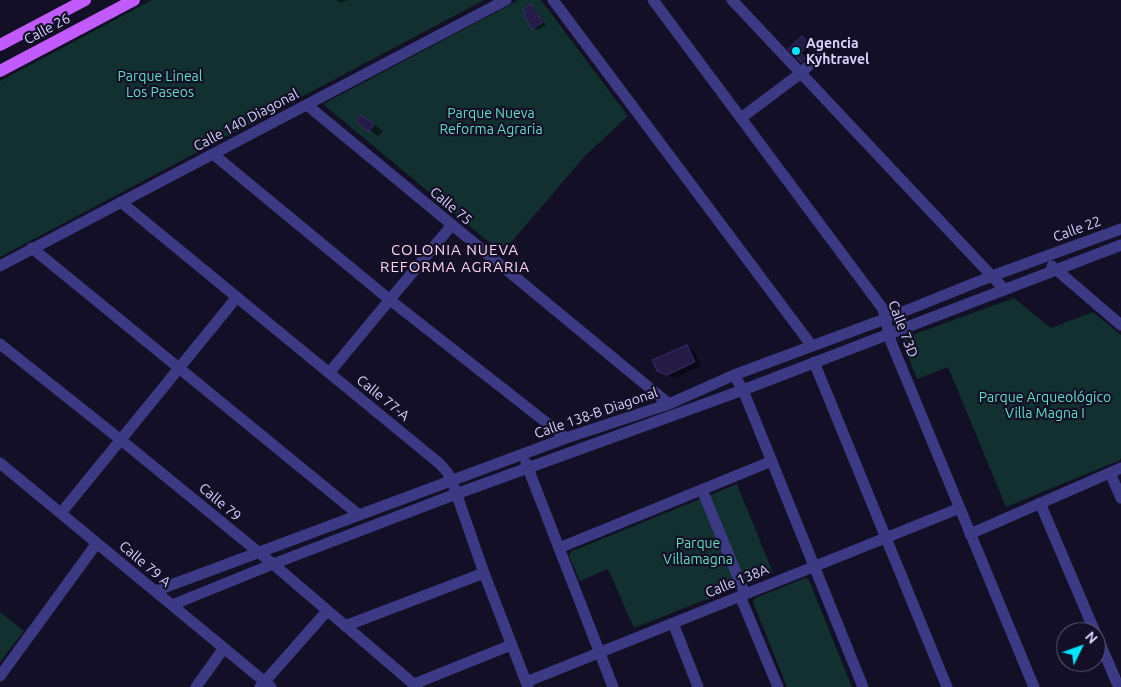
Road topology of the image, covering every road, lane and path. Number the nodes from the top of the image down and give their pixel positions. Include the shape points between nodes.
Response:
1 (85, 0) edge
2 (134, 0) edge
3 (506, 0) edge
4 (553, 0) edge
5 (653, 0) edge
6 (732, 0) edge
7 (0, 45) edge
8 (819, 55) dead end
9 (0, 71) edge
10 (801, 73) junction
11 (307, 105) junction
12 (741, 118) junction
13 (212, 154) junction
14 (121, 202) junction
15 (451, 226) junction
16 (1121, 229) edge
17 (1121, 245) edge
18 (32, 248) junction
19 (1043, 257) junction
20 (0, 266) edge
21 (1056, 270) junction
22 (992, 276) junction
23 (1005, 290) junction
24 (237, 297) junction
25 (390, 300) junction
26 (885, 319) junction
27 (1121, 325) edge
28 (889, 334) junction
29 (0, 344) edge
30 (812, 346) junction
31 (814, 362) junction
32 (179, 368) junction
33 (329, 373) junction
34 (734, 374) junction
35 (743, 390) junction
36 (669, 404) junction
37 (566, 438) junction
38 (121, 440) junction
39 (523, 454) junction
40 (772, 461) junction
41 (0, 463) edge
42 (1121, 468) edge
43 (528, 469) junction
44 (1110, 473) junction
45 (452, 480) junction
46 (702, 490) junction
47 (456, 494) junction
48 (1121, 498) edge
49 (1040, 503) junction
50 (960, 508) junction
51 (61, 513) junction
52 (359, 515) junction
53 (970, 534) junction
54 (887, 537) junction
55 (96, 543) junction
56 (559, 548) junction
57 (258, 552) junction
58 (272, 564) junction
59 (815, 566) junction
60 (484, 573) junction
61 (155, 591) junction
62 (743, 595) junction
63 (172, 605) junction
64 (326, 611) junction
65 (1091, 622) edge
66 (673, 624) junction
67 (345, 626) junction
68 (511, 645) junction
69 (224, 648) junction
70 (600, 653) junction
71 (1106, 658) edge
72 (0, 676) edge
73 (1116, 684) edge
74 (265, 685) edge
75 (527, 685) edge
76 (415, 686) edge
77 (196, 687) edge
78 (613, 687) edge
79 (698, 687) edge
80 (778, 687) edge
81 (863, 687) edge
82 (947, 687) edge
83 (1034, 687) edge

1 - 7 main road, Calle 26
2 - 9 main road, Calle 26
3 - 11 street, Calle 140 Diagonal
4 - 30 street
5 - 12 street, Calle 73D
6 - 10 street
8 - 10 street
10 - 12 street
10 - 22 street
11 - 13 street, Calle 140 Diagonal
11 - 15 street, Calle 75
12 - 26 street, Calle 73D via 883,309
13 - 14 street, Calle 140 Diagonal
13 - 25 street
14 - 18 street, Calle 140 Diagonal
14 - 24 street, Calle 77-A
15 - 25 street
15 - 36 street, Calle 75
16 - 19 street, Calle 22
17 - 21 street
18 - 20 street, Calle 140 Diagonal
18 - 32 street
19 - 21 street
19 - 22 street, Calle 138-B Diagonal
21 - 23 street, Calle 138-B Diagonal
21 - 27 street
22 - 23 street
22 - 26 street, Calle 138-B Diagonal
23 - 28 street, Calle 138-B Diagonal
24 - 32 street
24 - 33 street, Calle 77-A
25 - 33 street
25 - 37 street
26 - 28 street, Calle 73D
26 - 30 street, Calle 138-B Diagonal
28 - 31 street, Calle 138-B Diagonal
28 - 50 street, Calle 73D
29 - 38 street, Calle 79
30 - 34 street, Calle 138-B Diagonal
31 - 35 street, Calle 138-B Diagonal
31 - 54 street
32 - 38 street
32 - 52 street
33 - 45 street, Calle 77-A via 440,464
34 - 35 street
34 - 36 street, Calle 138-B Diagonal
35 - 40 street
35 - 43 street, Calle 138-B Diagonal
36 - 37 street, Calle 138-B Diagonal
37 - 39 street, Calle 138-B Diagonal
38 - 51 street
38 - 57 street, Calle 79
39 - 43 street
39 - 45 street, Calle 138-B Diagonal
40 - 46 street
40 - 59 street
41 - 51 street, Calle 79 A
42 - 44 street
43 - 47 street, Calle 138-B Diagonal
43 - 56 street
44 - 48 street
44 - 49 street
45 - 47 street, Calle 77-A
45 - 52 street, Calle 138-B Diagonal
46 - 56 street
46 - 62 street
47 - 58 street, Calle 138-B Diagonal
47 - 60 street, Calle 77-A
49 - 53 street
49 - 65 street
50 - 53 street, Calle 73D
50 - 54 street, Calle 138A
51 - 55 street, Calle 79 A
52 - 57 street, Calle 138-B Diagonal
53 - 83 street, Calle 73D
54 - 59 street, Calle 138A
54 - 82 street
55 - 61 street, Calle 79 A
55 - 72 street
56 - 70 street
57 - 58 street, Calle 79
57 - 61 street, Calle 138-B Diagonal
58 - 63 street, Calle 138-B Diagonal
58 - 64 street, Calle 79
59 - 62 street, Calle 138A
59 - 81 street
60 - 67 street
60 - 68 street, Calle 77-A
61 - 63 street, Calle 79 A
62 - 66 street, Calle 138A
62 - 80 street
63 - 69 street, Calle 79 A
64 - 67 street, Calle 79
64 - 74 street
66 - 70 street, Calle 138A
66 - 79 street
67 - 76 street, Calle 79
68 - 75 street, Calle 77-A
68 - 76 street
69 - 74 street, Calle 79 A
69 - 77 street
70 - 75 street, Calle 138A
70 - 78 street
71 - 73 street

